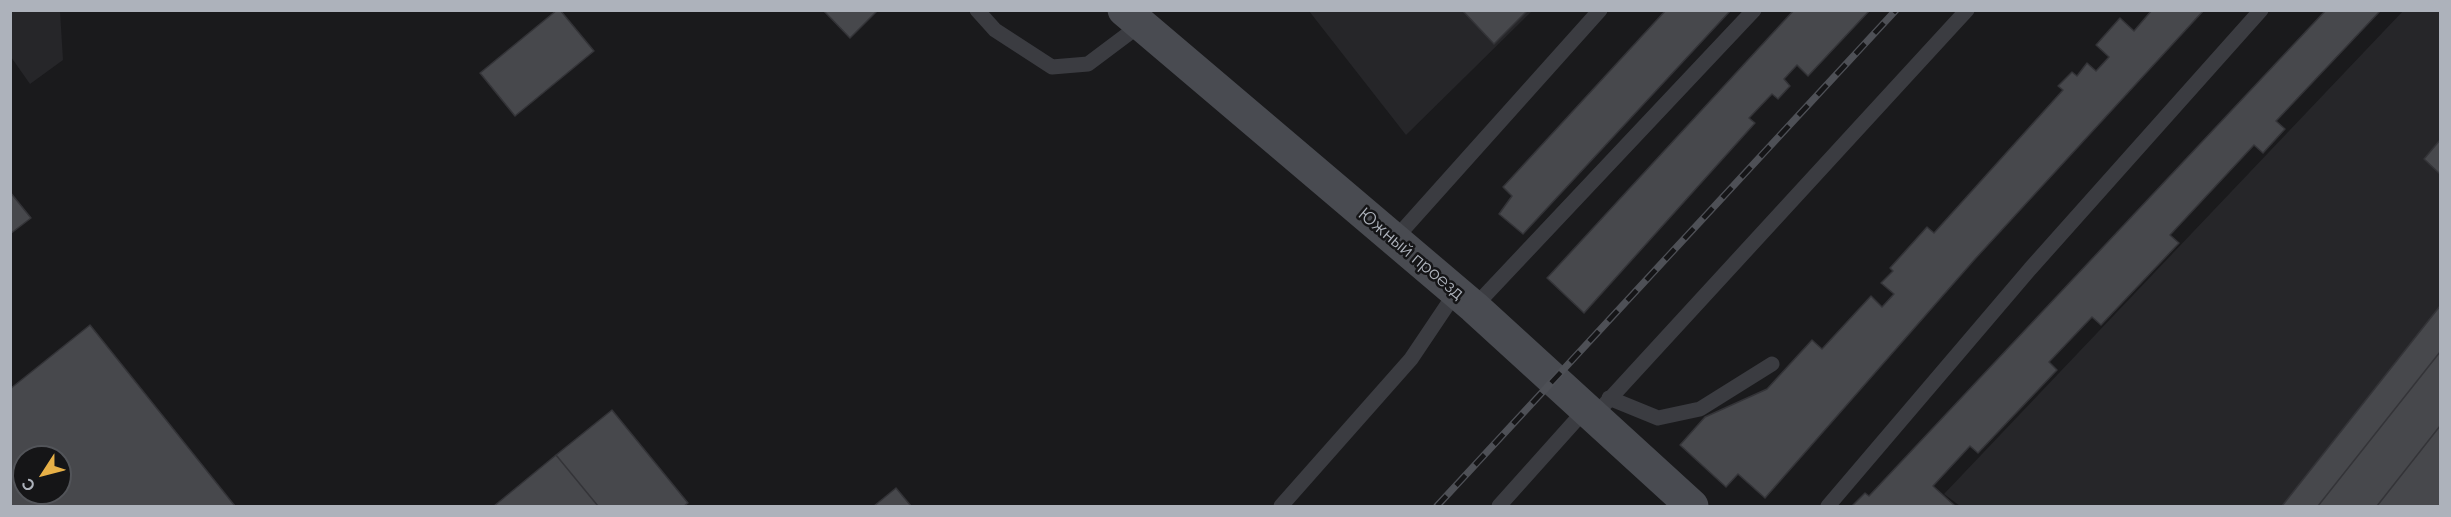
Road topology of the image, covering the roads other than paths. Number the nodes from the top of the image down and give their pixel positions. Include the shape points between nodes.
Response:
1 (977, 10) edge
2 (1600, 10) edge
3 (1754, 10) edge
4 (1967, 10) edge
5 (2262, 10) edge
6 (1132, 18) edge
7 (1394, 240) junction
8 (1465, 300) junction
9 (1772, 364) dead end
10 (1596, 408) junction
11 (1281, 507) edge
12 (1499, 507) edge
13 (1692, 507) edge
14 (1828, 507) edge

1 - 6 lane via 995,30 1052,67 1088,64
2 - 7 lane
3 - 8 lane
4 - 10 lane via 1649,359
5 - 14 lane via 2030,268
6 - 7 street, Южный проезд
7 - 8 street, Южный проезд
8 - 10 street, Южный проезд
8 - 11 lane
9 - 10 lane via 1700,408 1658,418
10 - 12 lane
10 - 13 street, Южный проезд

